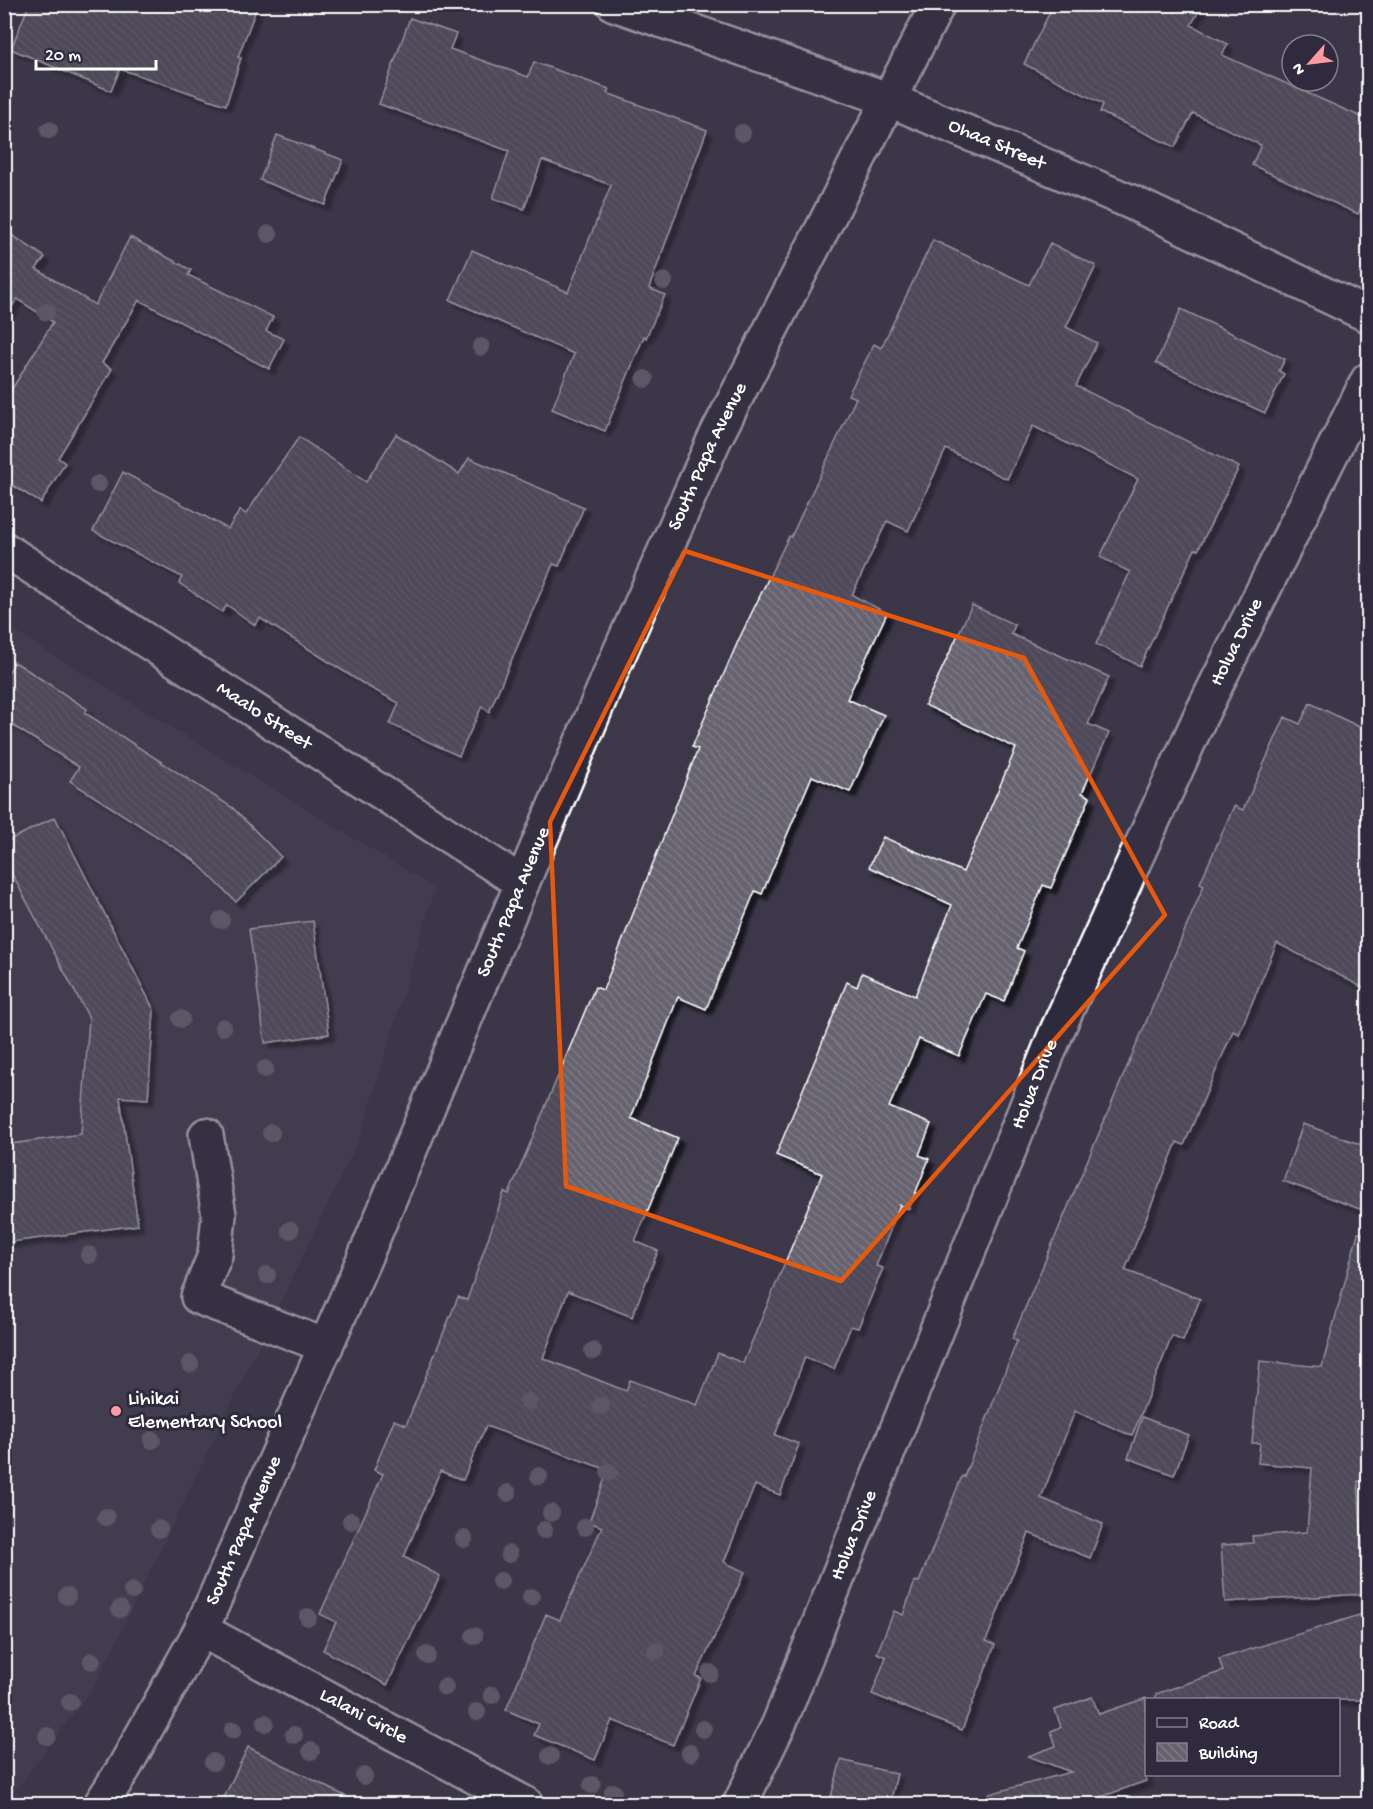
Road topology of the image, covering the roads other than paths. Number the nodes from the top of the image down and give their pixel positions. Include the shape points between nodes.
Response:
1 (614, 4) edge
2 (938, 4) edge
3 (888, 99) junction
4 (1368, 315) edge
5 (1368, 380) edge
6 (4, 549) edge
7 (522, 883) junction
8 (206, 1135) dead end
9 (326, 1346) junction
10 (201, 1630) junction
11 (101, 1804) edge
12 (526, 1804) edge
13 (740, 1804) edge

1 - 3 street, Ohaa Street
2 - 3 street, South Papa Avenue
3 - 4 street, Ohaa Street via 1131,202
3 - 7 street, South Papa Avenue via 714,440
5 - 13 street, Holua Drive via 1200,717 1056,1033 779,1724
6 - 7 street, Maalo Street
7 - 9 street, South Papa Avenue
8 - 9 street via 219,1215 215,1255 198,1297
9 - 10 street, South Papa Avenue
10 - 11 street, South Papa Avenue
10 - 12 street, Lalani Circle

